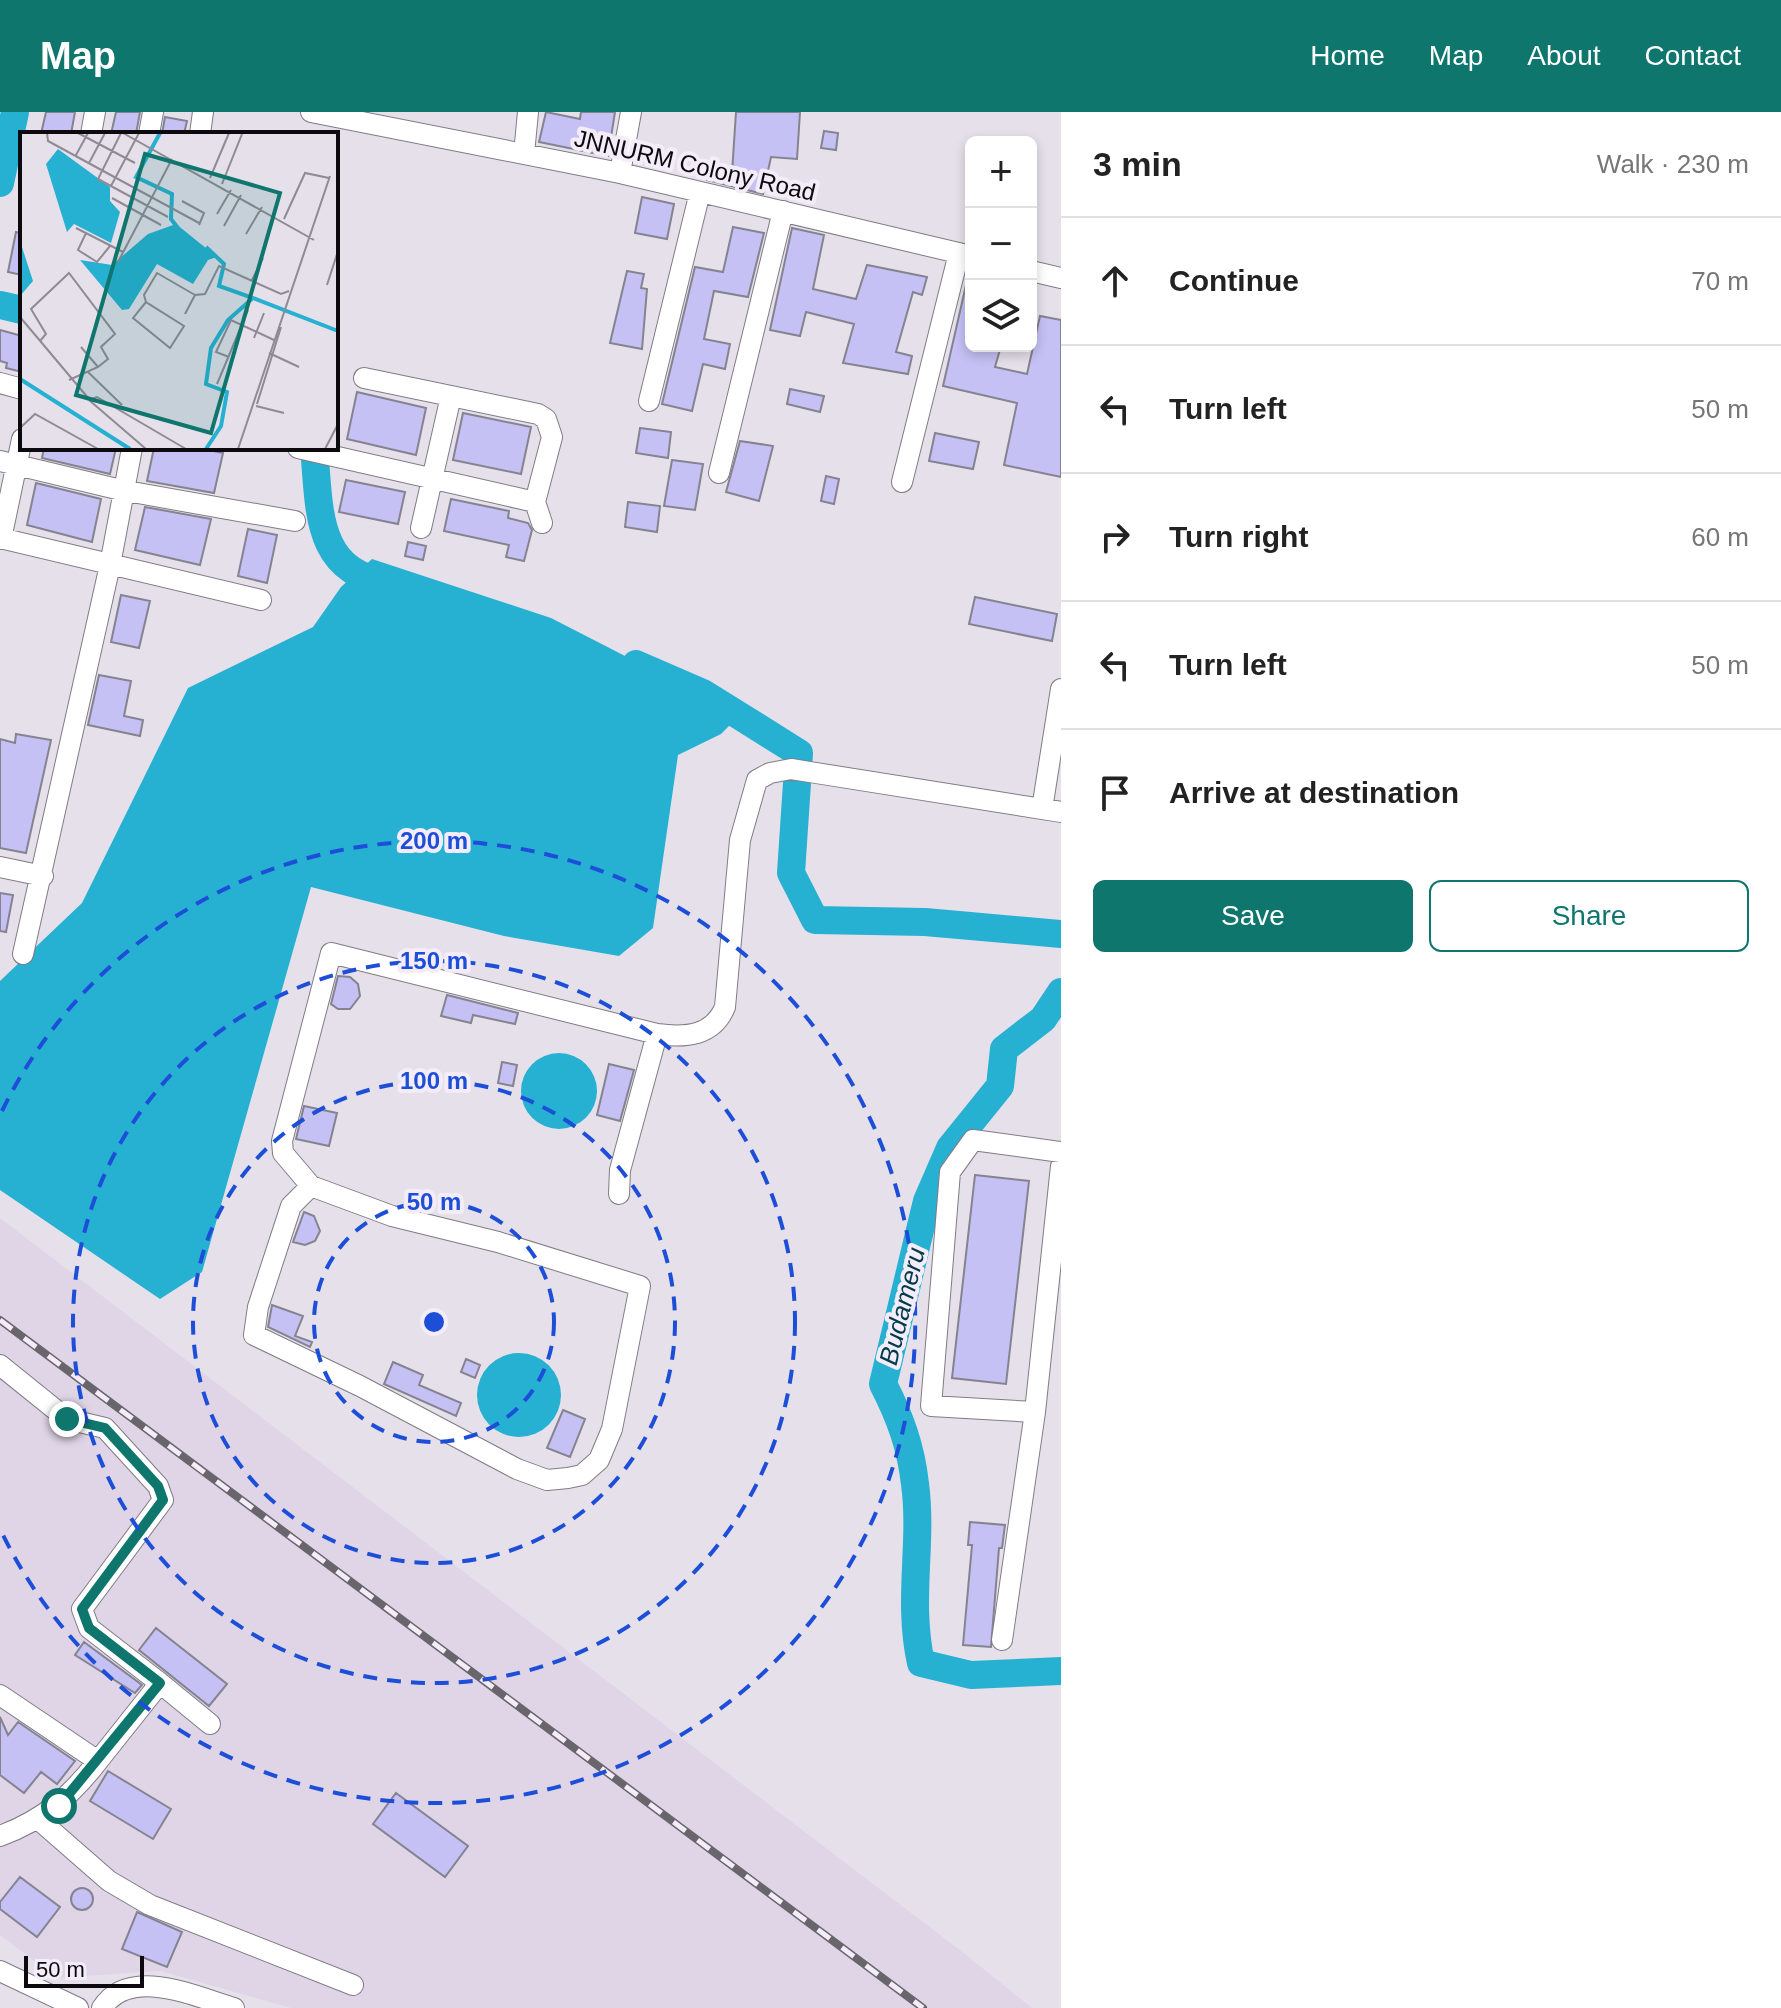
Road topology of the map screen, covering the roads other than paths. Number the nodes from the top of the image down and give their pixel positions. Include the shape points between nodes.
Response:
1 (95, 112) edge
2 (153, 112) edge
3 (203, 112) edge
4 (311, 112) edge
5 (528, 112) edge
6 (631, 112) edge
7 (91, 132) edge
8 (149, 132) edge
9 (200, 132) edge
10 (524, 154) junction
11 (620, 173) junction
12 (700, 192) junction
13 (783, 211) junction
14 (965, 255) edge
15 (1037, 272) edge
16 (1061, 278) edge
17 (364, 378) dead end
18 (0, 383) edge
19 (20, 388) edge
20 (451, 396) junction
21 (649, 401) dead end
22 (20, 442) edge
23 (131, 450) edge
24 (309, 450) edge
25 (8, 463) edge
26 (719, 473) dead end
27 (432, 478) junction
28 (902, 482) dead end
29 (121, 490) junction
30 (535, 502) junction
31 (295, 521) dead end
32 (542, 523) dead end
33 (421, 528) dead end
34 (0, 538) edge
35 (110, 565) junction
36 (261, 600) dead end
37 (1061, 689) edge
38 (1052, 811) edge
39 (0, 867) edge
40 (43, 876) junction
41 (23, 954) dead end
42 (657, 1034) junction
43 (1061, 1152) edge
44 (1061, 1166) edge
45 (311, 1186) junction
46 (619, 1194) dead end
47 (0, 1365) edge
48 (1035, 1412) junction
49 (1002, 1640) dead end
50 (160, 1683) junction
51 (0, 1695) edge
52 (210, 1724) dead end
53 (98, 1761) junction
54 (38, 1819) junction
55 (0, 1836) edge
56 (0, 1971) edge
57 (353, 1985) dead end
58 (78, 2008) edge
59 (102, 2008) edge
60 (234, 2008) edge

1 - 7 street
2 - 8 street
3 - 9 street
4 - 10 street, JNNURM Colony Road
5 - 10 street
6 - 11 street
10 - 11 street, JNNURM Colony Road
11 - 12 street, JNNURM Colony Road
12 - 13 street, JNNURM Colony Road
12 - 21 street
13 - 14 street, JNNURM Colony Road
13 - 26 street
14 - 28 street
15 - 16 street
17 - 20 street
18 - 19 street
20 - 27 street
20 - 30 street via 546,419 552,437
22 - 25 street
23 - 29 street
24 - 27 street
25 - 29 street
25 - 34 street
27 - 30 street
27 - 33 street
29 - 31 street
29 - 35 street
30 - 32 street
34 - 35 street
35 - 36 street
35 - 40 street
37 - 38 street
38 - 42 street via 791,769 757,780 740,840 725,1007 718,1023 687,1035
39 - 40 street
40 - 41 street
42 - 45 street via 331,953 282,1141 283,1153
42 - 46 street via 620,1170
43 - 48 street via 973,1140 950,1172 931,1406
44 - 48 street
45 - 45 street via 291,1206 254,1335 532,1475 547,1480 582,1475 599,1460 612,1429 640,1286 392,1216
47 - 50 street via 67,1419 105,1428 158,1486 163,1500 82,1609 89,1628
48 - 49 street
50 - 52 street
50 - 53 street
51 - 53 street
53 - 54 street via 59,1806
54 - 55 street
54 - 57 street via 109,1881 150,1905
56 - 58 street
59 - 60 street via 120,1990 155,1985

